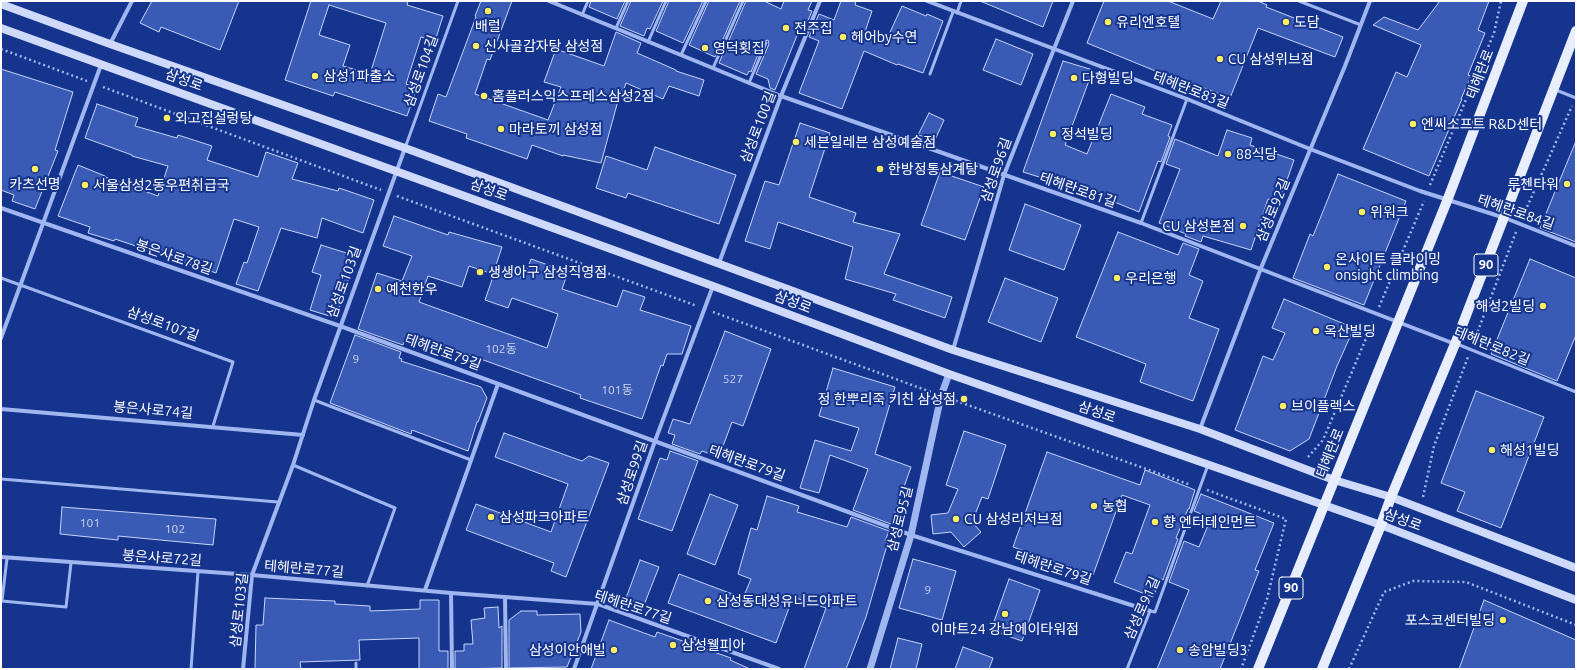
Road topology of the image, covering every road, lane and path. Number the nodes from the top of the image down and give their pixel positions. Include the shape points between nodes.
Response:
1 (132, 1) edge
2 (458, 1) edge
3 (549, 1) edge
4 (588, 1) edge
5 (628, 1) edge
6 (666, 1) edge
7 (706, 1) edge
8 (743, 1) edge
9 (820, 1) edge
10 (927, 1) edge
11 (961, 1) edge
12 (1073, 1) edge
13 (1299, 1) edge
14 (1370, 1) edge
15 (1501, 1) edge
16 (1523, 1) edge
17 (1, 4) edge
18 (955, 13) junction
19 (582, 15) junction
20 (1361, 25) junction
21 (1, 28) edge
22 (616, 28) junction
23 (1576, 31) edge
24 (648, 42) junction
25 (766, 43) dead end
26 (110, 44) junction
27 (1053, 48) junction
28 (1, 49) edge
29 (681, 55) junction
30 (102, 64) junction
31 (713, 68) junction
32 (930, 74) dead end
33 (749, 83) junction
34 (94, 84) junction
35 (1555, 89) junction
36 (781, 96) junction
37 (1576, 98) edge
38 (1187, 99) junction
39 (405, 148) junction
40 (1310, 149) junction
41 (396, 170) junction
42 (1004, 175) junction
43 (388, 192) junction
44 (1427, 194) junction
45 (1447, 201) junction
46 (1, 208) edge
47 (1505, 218) junction
48 (44, 223) junction
49 (1141, 224) junction
50 (1519, 224) junction
51 (1576, 246) edge
52 (719, 263) junction
53 (1261, 268) junction
54 (1, 278) edge
55 (21, 284) junction
56 (713, 286) junction
57 (704, 309) junction
58 (1377, 313) junction
59 (1399, 321) junction
60 (340, 326) junction
61 (1, 338) edge
62 (1455, 344) junction
63 (953, 350) junction
64 (1471, 350) junction
65 (948, 374) junction
66 (498, 384) junction
67 (1576, 392) edge
68 (941, 396) junction
69 (314, 400) junction
70 (1, 409) edge
71 (213, 426) junction
72 (1200, 429) junction
73 (303, 434) junction
74 (655, 441) junction
75 (1308, 456) dead end
76 (471, 460) junction
77 (293, 465) junction
78 (1208, 465) junction
79 (1, 478) edge
80 (1334, 480) junction
81 (1200, 488) junction
82 (1391, 497) junction
83 (1423, 497) dead end
84 (278, 502) junction
85 (1324, 507) junction
86 (1381, 525) junction
87 (912, 535) junction
88 (1, 558) edge
89 (7, 558) junction
90 (71, 563) junction
91 (1576, 568) edge
92 (198, 572) junction
93 (252, 575) junction
94 (367, 586) junction
95 (425, 590) junction
96 (451, 593) junction
97 (505, 596) junction
98 (1576, 600) edge
99 (598, 604) junction
100 (1150, 611) junction
101 (1576, 625) edge
102 (356, 663) dead end
103 (191, 669) edge
104 (243, 669) edge
105 (356, 669) edge
106 (452, 669) edge
107 (506, 669) edge
108 (574, 669) edge
109 (779, 669) edge
110 (870, 669) edge
111 (1127, 669) edge
112 (1241, 669) edge
113 (1258, 669) edge
114 (1322, 669) edge
115 (1350, 669) edge

1 - 26 street
2 - 39 lane, 삼성로104길
3 - 19 street, 테헤란로81길
4 - 19 lane
5 - 22 lane
6 - 24 lane
7 - 29 lane
8 - 31 lane
9 - 36 street, 삼성로100길
10 - 18 street, 테헤란로83길
11 - 18 lane
12 - 27 street, 삼성로96길
13 - 20 lane
14 - 20 street, 삼성로92길
15 - 44 path via 1494,33
16 - 45 main road, 테헤란로 / 90
17 - 26 main road, 삼성로
18 - 27 street, 테헤란로83길
18 - 32 lane
19 - 22 street, 테헤란로81길
20 - 40 street, 삼성로92길
21 - 30 main road, 삼성로
22 - 24 street, 테헤란로81길
23 - 35 main road, 90
24 - 29 street, 테헤란로81길
25 - 33 lane
26 - 39 main road, 삼성로
27 - 38 street, 테헤란로83길
27 - 42 street, 삼성로96길
28 - 34 path
29 - 31 street, 테헤란로81길
30 - 34 street
30 - 41 main road, 삼성로
31 - 33 street, 테헤란로81길
33 - 36 street, 테헤란로81길
34 - 43 path
34 - 48 street
35 - 37 lane
35 - 47 main road, 90
36 - 42 street, 테헤란로81길
36 - 52 street, 삼성로100길
37 - 50 path
38 - 40 street, 테헤란로83길
38 - 49 lane
39 - 41 street, 삼성로103길
39 - 52 main road, 삼성로
40 - 44 street, 테헤란로83길
40 - 53 street, 삼성로92길
41 - 43 street, 삼성로103길
41 - 56 main road, 삼성로
42 - 49 street, 테헤란로81길
42 - 63 street, 삼성로96길
43 - 57 path
43 - 60 street, 삼성로103길
44 - 45 street, 테헤란로83길
44 - 58 path
45 - 47 street, 테헤란로84길
45 - 59 main road, 테헤란로 / 90
46 - 48 street, 봉은사로78길
47 - 50 street, 테헤란로84길
47 - 62 main road, 90
48 - 55 street
48 - 60 street, 봉은사로78길
49 - 53 street, 테헤란로81길
50 - 51 street, 테헤란로84길
50 - 64 path
52 - 63 main road, 삼성로
53 - 58 street, 테헤란로81길
53 - 72 street, 삼성로92길
54 - 55 lane, 삼성로107길
55 - 61 street
55 - 71 lane, 삼성로107길 via 233,362
56 - 57 street, 삼성로99길
56 - 65 main road, 삼성로
57 - 68 path
57 - 74 street, 삼성로99길
58 - 59 street, 테헤란로81길
58 - 75 path via 1323,440
59 - 62 street, 테헤란로82길
59 - 80 main road, 테헤란로 / 90
60 - 66 street, 테헤란로79길
60 - 69 street, 삼성로103길
62 - 64 lane, 테헤란로82길
62 - 82 main road, 90
63 - 72 main road, 삼성로
64 - 67 lane, 테헤란로82길
64 - 83 path via 1434,446
65 - 68 street, 삼성로95길
65 - 78 main road, 삼성로
66 - 74 street, 테헤란로79길
66 - 76 street
68 - 81 path
68 - 87 street, 삼성로95길
69 - 73 street, 삼성로103길
69 - 76 lane
70 - 71 street, 봉은사로74길
71 - 73 street, 봉은사로74길
72 - 80 main road, 삼성로
73 - 77 street, 삼성로103길
74 - 87 street, 테헤란로79길
74 - 99 street, 삼성로99길
76 - 95 street
77 - 84 street, 삼성로103길
77 - 94 lane via 395,508
78 - 81 lane, 삼성로91길
78 - 85 main road, 삼성로
79 - 84 lane
80 - 82 main road, 삼성로
80 - 85 main road, 테헤란로 / 90
81 - 100 lane, 삼성로91길 via 1155,612
81 - 112 path via 1286,518 1268,600
82 - 86 main road, 90
82 - 91 main road, 삼성로
84 - 93 street, 삼성로103길
85 - 86 main road, 삼성로
85 - 113 main road, 테헤란로 / 90
86 - 98 main road, 삼성로
86 - 114 main road, 90
87 - 100 street, 테헤란로79길
87 - 110 street, 삼성로95길
88 - 89 street, 봉은사로72길
89 - 90 street, 봉은사로72길
89 - 90 lane via 2,600 66,607
90 - 92 street, 봉은사로72길
92 - 93 street, 봉은사로72길
92 - 103 lane
93 - 94 street, 테헤란로77길
93 - 104 street, 삼성로103길
94 - 95 street, 테헤란로77길
95 - 96 street, 테헤란로77길
96 - 97 street, 테헤란로77길
96 - 106 street
97 - 99 street, 테헤란로77길
97 - 107 street
99 - 108 street, 삼성로99길
99 - 109 street, 테헤란로77길
100 - 111 lane, 삼성로91길
101 - 115 path via 1466,582 1413,581 1384,592
102 - 105 lane

